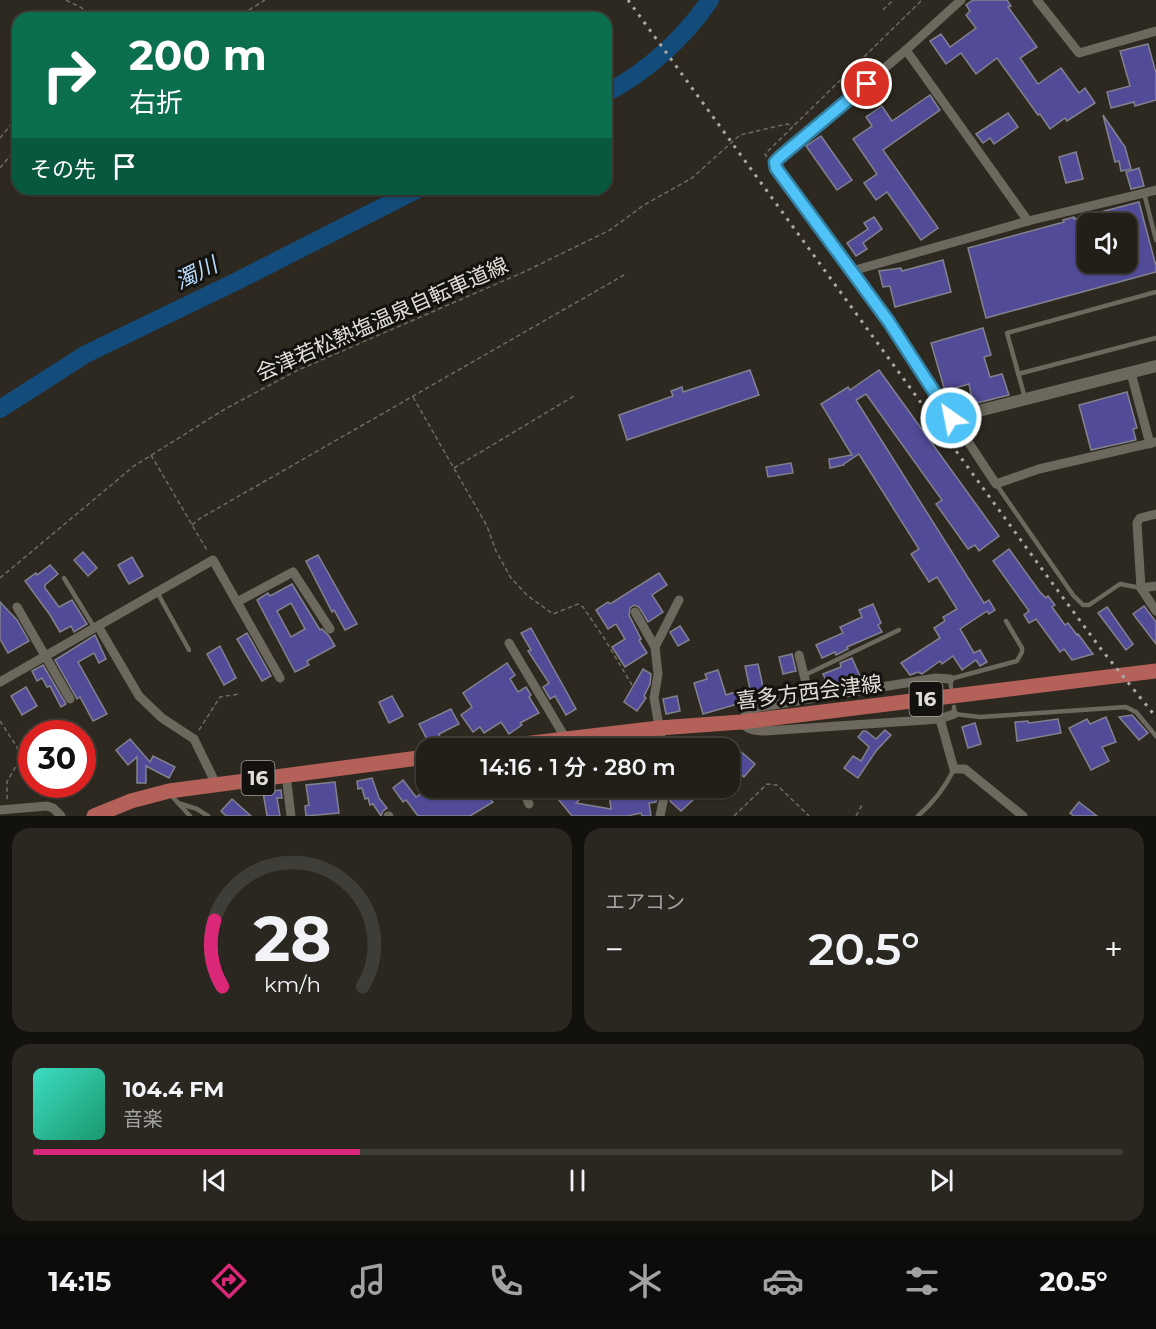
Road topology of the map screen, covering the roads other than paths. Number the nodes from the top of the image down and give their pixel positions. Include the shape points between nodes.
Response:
1 (961, 0) edge
2 (1037, 0) edge
3 (1156, 31) edge
4 (906, 50) junction
5 (1156, 190) edge
6 (1144, 194) junction
7 (1028, 220) junction
8 (1156, 240) edge
9 (852, 271) junction
10 (1156, 292) edge
11 (1156, 338) edge
12 (1156, 366) edge
13 (1131, 373) junction
14 (1018, 374) junction
15 (1025, 398) junction
16 (951, 418) junction
17 (1153, 443) edge
18 (996, 484) junction
19 (1156, 514) edge
20 (64, 579) dead end
21 (1156, 586) edge
22 (1141, 588) junction
23 (156, 592) junction
24 (679, 600) dead end
25 (237, 602) junction
26 (17, 608) dead end
27 (1156, 611) edge
28 (635, 612) dead end
29 (1006, 621) dead end
30 (96, 627) junction
31 (330, 629) dead end
32 (899, 630) dead end
33 (509, 643) dead end
34 (655, 647) junction
35 (189, 650) dead end
36 (799, 655) dead end
37 (46, 656) junction
38 (1156, 671) edge
39 (805, 675) junction
40 (280, 678) dead end
41 (0, 682) edge
42 (950, 683) joint
43 (70, 699) dead end
44 (810, 699) junction
45 (954, 710) joint
46 (940, 718) junction
47 (741, 722) junction
48 (659, 728) junction
49 (1156, 736) edge
50 (565, 738) edge
51 (574, 738) edge
52 (661, 738) edge
53 (416, 758) edge
54 (954, 769) junction
55 (286, 775) junction
56 (216, 784) junction
57 (173, 797) junction
58 (526, 798) edge
59 (664, 798) edge
60 (529, 804) dead end
61 (3, 810) edge
62 (61, 816) edge
63 (94, 816) edge
64 (190, 816) edge
65 (208, 816) edge
66 (291, 816) edge
67 (660, 816) edge
68 (918, 816) edge
69 (1023, 816) edge

1 - 4 street
2 - 3 street via 1079,53
4 - 7 street
4 - 9 street via 775,162
5 - 6 street
6 - 7 street
6 - 8 lane
7 - 9 street
9 - 16 street
10 - 14 lane via 1006,333
11 - 14 lane
12 - 13 street
13 - 15 street
13 - 17 street
14 - 15 lane
15 - 16 street
16 - 18 street
17 - 18 street
18 - 22 lane via 1083,605 1120,584
19 - 22 street via 1140,518 1137,524
20 - 30 lane
21 - 22 street
22 - 27 street
23 - 25 street via 213,560
23 - 30 street
23 - 35 lane
24 - 34 street
25 - 31 street via 293,572
25 - 40 street
26 - 37 street
28 - 34 street
29 - 42 lane via 1022,648 1017,661
30 - 37 street
30 - 56 street via 144,702 194,739
32 - 39 lane
33 - 50 street
34 - 48 street via 658,674 654,698
36 - 39 street
37 - 41 street
37 - 43 street
38 - 47 main road, 喜多方西会津線 / 16
39 - 44 street
42 - 44 street via 936,678
44 - 47 street via 754,708
45 - 46 street
45 - 49 lane via 980,717 1126,707 1136,712
46 - 47 street via 765,731 755,731
46 - 54 street
47 - 48 main road, 喜多方西会津線 / 16
48 - 51 main road, 喜多方西会津線 / 16
48 - 52 street
53 - 55 main road, 16
54 - 68 lane via 933,803
54 - 69 street via 964,769
55 - 56 main road, 16
55 - 66 street
56 - 57 main road, 16
57 - 63 main road, 16 via 131,801
57 - 64 lane
57 - 65 lane
58 - 60 street
59 - 67 street
61 - 62 street via 47,806

